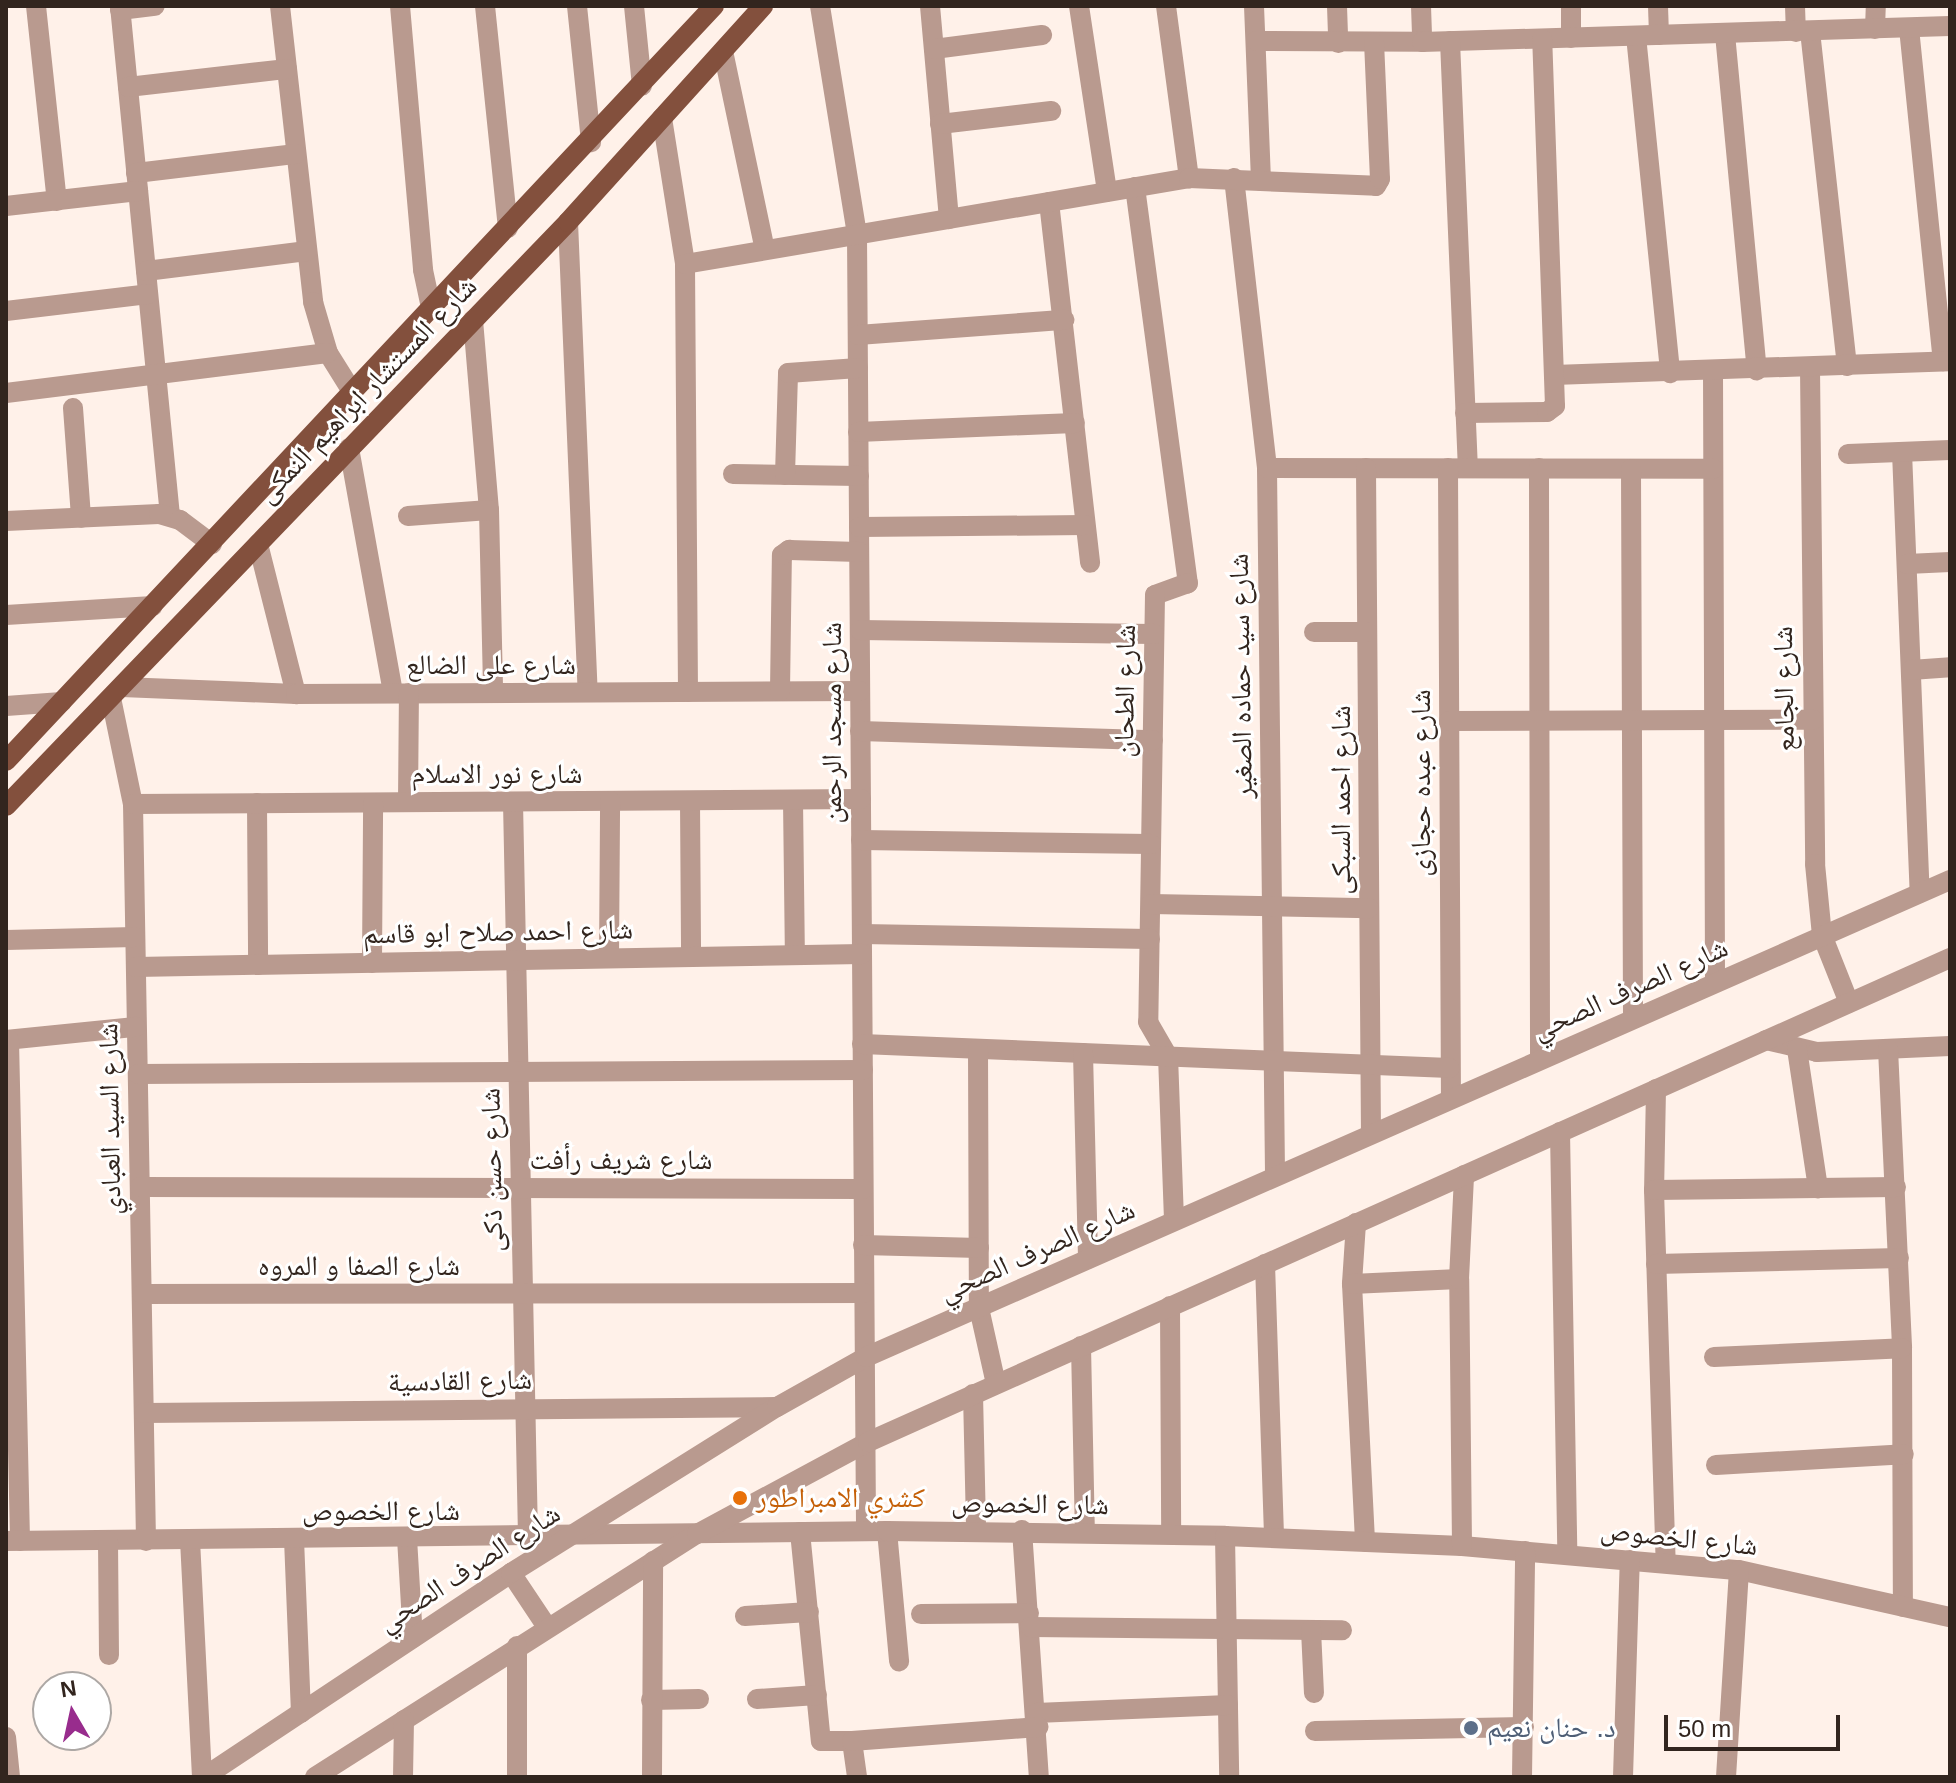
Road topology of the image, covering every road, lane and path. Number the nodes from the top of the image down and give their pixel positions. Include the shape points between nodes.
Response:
1 (36, 6) edge
2 (155, 6) edge
3 (280, 6) edge
4 (400, 6) edge
5 (485, 6) edge
6 (577, 6) edge
7 (634, 6) edge
8 (714, 6) edge
9 (763, 6) edge
10 (820, 6) edge
11 (930, 6) edge
12 (1079, 6) edge
13 (1166, 6) edge
14 (1254, 6) edge
15 (1337, 6) edge
16 (1421, 6) edge
17 (1571, 6) edge
18 (1658, 6) edge
19 (1795, 6) edge
20 (1876, 6) edge
21 (120, 8) edge
22 (1950, 26) edge
23 (1909, 28) junction
24 (1875, 29) junction
25 (1803, 31) junction
26 (1725, 34) junction
27 (1042, 35) dead end
28 (1659, 35) junction
29 (1636, 36) junction
30 (1571, 38) junction
31 (1542, 39) junction
32 (1256, 41) junction
33 (1450, 41) junction
34 (1422, 42) junction
35 (1338, 43) junction
36 (1374, 43) junction
37 (934, 49) junction
38 (723, 51) junction
39 (287, 69) junction
40 (642, 86) junction
41 (128, 87) junction
42 (1051, 111) dead end
43 (662, 118) junction
44 (940, 124) junction
45 (591, 142) junction
46 (296, 154) junction
47 (1189, 178) junction
48 (1234, 178) junction
49 (1261, 181) junction
50 (137, 182) junction
51 (1135, 187) junction
52 (1107, 192) junction
53 (57, 201) junction
54 (1049, 202) junction
55 (6, 206) edge
56 (949, 219) junction
57 (568, 222) junction
58 (508, 228) junction
59 (857, 235) junction
60 (765, 250) junction
61 (307, 251) junction
62 (685, 264) junction
63 (146, 271) junction
64 (148, 294) junction
65 (431, 309) junction
66 (6, 311) edge
67 (473, 320) junction
68 (1064, 320) junction
69 (858, 335) junction
70 (328, 353) junction
71 (1946, 361) edge
72 (1847, 366) junction
73 (858, 368) junction
74 (1810, 368) junction
75 (1757, 370) junction
76 (1713, 372) junction
77 (1670, 373) junction
78 (156, 375) junction
79 (1554, 375) junction
80 (6, 393) edge
81 (353, 393) junction
82 (73, 408) dead end
83 (1465, 413) junction
84 (1075, 423) junction
85 (858, 432) junction
86 (349, 448) junction
87 (1950, 450) edge
88 (1902, 452) junction
89 (1848, 454) dead end
90 (1267, 468) junction
91 (1366, 468) junction
92 (1458, 468) junction
93 (1539, 468) junction
94 (1631, 469) junction
95 (1713, 469) junction
96 (733, 474) dead end
97 (785, 475) junction
98 (859, 476) junction
99 (489, 510) junction
100 (170, 516) junction
101 (408, 516) dead end
102 (81, 518) junction
103 (6, 521) edge
104 (1085, 525) junction
105 (859, 527) junction
106 (212, 544) junction
107 (258, 544) junction
108 (859, 552) junction
109 (1950, 562) edge
110 (1090, 563) dead end
111 (1907, 564) junction
112 (153, 606) junction
113 (6, 615) edge
114 (860, 630) junction
115 (1314, 632) dead end
116 (1367, 632) junction
117 (1154, 634) junction
118 (1950, 667) edge
119 (1911, 670) junction
120 (780, 691) junction
121 (860, 691) junction
122 (588, 692) junction
123 (688, 692) junction
124 (116, 693) junction
125 (401, 693) junction
126 (493, 693) junction
127 (296, 694) junction
128 (62, 702) junction
129 (6, 706) edge
130 (1632, 720) junction
131 (1714, 720) junction
132 (1813, 720) junction
133 (1449, 721) junction
134 (1539, 721) junction
135 (860, 731) junction
136 (1153, 740) junction
137 (6, 761) edge
138 (861, 799) junction
139 (793, 800) junction
140 (610, 801) junction
141 (690, 801) junction
142 (408, 802) junction
143 (513, 802) junction
144 (257, 803) junction
145 (373, 803) junction
146 (133, 804) junction
147 (6, 806) edge
148 (861, 840) junction
149 (1151, 844) junction
150 (1950, 880) edge
151 (1920, 893) junction
152 (1151, 904) junction
153 (1272, 906) junction
154 (1369, 908) junction
155 (1822, 935) junction
156 (135, 937) junction
157 (1150, 939) junction
158 (6, 940) edge
159 (862, 944) junction
160 (795, 955) junction
161 (691, 957) junction
162 (609, 958) junction
163 (1950, 958) edge
164 (517, 960) junction
165 (372, 963) junction
166 (258, 965) junction
167 (136, 967) junction
168 (1715, 982) junction
169 (1849, 1003) junction
170 (1633, 1018) junction
171 (135, 1027) junction
172 (7, 1040) edge
173 (1766, 1040) junction
174 (862, 1044) junction
175 (1950, 1046) edge
176 (978, 1049) junction
177 (1797, 1049) junction
178 (1888, 1049) junction
179 (1083, 1053) junction
180 (1168, 1056) junction
181 (1540, 1059) junction
182 (1274, 1061) junction
183 (1371, 1065) junction
184 (1450, 1068) junction
185 (863, 1070) junction
186 (519, 1072) junction
187 (138, 1074) junction
188 (1656, 1089) junction
189 (1451, 1098) junction
190 (1371, 1132) junction
191 (1560, 1132) junction
192 (1275, 1175) junction
193 (1464, 1175) junction
194 (140, 1187) junction
195 (1896, 1187) junction
196 (521, 1188) junction
197 (1818, 1188) junction
198 (863, 1189) junction
199 (1654, 1190) junction
200 (1174, 1220) junction
201 (1356, 1223) junction
202 (863, 1245) junction
203 (979, 1248) junction
204 (1899, 1258) junction
205 (1088, 1259) junction
206 (1265, 1264) junction
207 (1656, 1264) junction
208 (1459, 1279) junction
209 (1352, 1284) junction
210 (523, 1293) junction
211 (864, 1293) junction
212 (142, 1294) junction
213 (1170, 1306) junction
214 (979, 1308) junction
215 (1081, 1346) junction
216 (1902, 1348) junction
217 (866, 1357) junction
218 (1714, 1357) dead end
219 (996, 1384) junction
220 (973, 1394) junction
221 (777, 1407) junction
222 (525, 1408) junction
223 (144, 1413) junction
224 (868, 1442) junction
225 (1904, 1454) junction
226 (1716, 1465) dead end
227 (1022, 1530) junction
228 (866, 1531) junction
229 (887, 1531) junction
230 (976, 1531) junction
231 (800, 1532) junction
232 (1085, 1532) junction
233 (697, 1534) junction
234 (1171, 1534) junction
235 (1225, 1536) junction
236 (569, 1537) junction
237 (407, 1538) junction
238 (528, 1538) junction
239 (1274, 1538) junction
240 (294, 1539) junction
241 (190, 1540) junction
242 (13, 1541) edge
243 (108, 1541) junction
244 (146, 1541) junction
245 (1365, 1542) junction
246 (1462, 1546) junction
247 (1525, 1551) junction
248 (1567, 1554) junction
249 (1630, 1560) junction
250 (653, 1561) junction
251 (1666, 1563) junction
252 (1739, 1570) junction
253 (511, 1573) junction
254 (1903, 1607) junction
255 (809, 1612) junction
256 (921, 1614) dead end
257 (745, 1616) dead end
258 (1950, 1617) edge
259 (1030, 1620) junction
260 (547, 1627) junction
261 (1226, 1629) junction
262 (1311, 1630) junction
263 (1342, 1630) dead end
264 (413, 1638) junction
265 (517, 1646) junction
266 (109, 1655) dead end
267 (899, 1661) dead end
268 (1314, 1693) dead end
269 (817, 1695) junction
270 (699, 1699) dead end
271 (757, 1699) dead end
272 (651, 1700) junction
273 (1228, 1705) junction
274 (301, 1713) junction
275 (404, 1720) junction
276 (1037, 1720) junction
277 (1524, 1727) junction
278 (1315, 1731) dead end
279 (6, 1737) edge
280 (852, 1741) junction
281 (10, 1777) edge
282 (203, 1777) edge
283 (315, 1777) edge
284 (403, 1777) edge
285 (517, 1777) edge
286 (652, 1777) edge
287 (857, 1777) edge
288 (1039, 1777) edge
289 (1229, 1777) edge
290 (1522, 1777) edge
291 (1623, 1777) edge
292 (1726, 1777) edge

1 - 53 street
2 - 21 street
3 - 39 street
4 - 65 street
5 - 58 street
6 - 45 street
7 - 40 street
8 - 40 main road, شارع المستشار ابراهيم النمكى
9 - 38 main road, شارع المستشار ابراهيم النمكى
10 - 59 street, شارع مسجد الرحمن
11 - 37 street
12 - 52 street
13 - 47 street
14 - 32 street
15 - 35 street
16 - 34 street
17 - 30 street
18 - 28 street
19 - 25 street
20 - 24 street
21 - 41 street
22 - 23 street
23 - 24 street
23 - 71 street
24 - 25 street
25 - 26 street
25 - 72 street
26 - 28 street
26 - 75 street
27 - 37 street
28 - 29 street
29 - 30 street
29 - 77 street
30 - 31 street
31 - 33 street
31 - 79 street
32 - 35 street
32 - 49 street
33 - 34 street
33 - 83 street, شارع عبده حجازى
34 - 36 street
35 - 36 street
36 - 49 street via 1378,184
37 - 44 street
38 - 43 main road, شارع المستشار ابراهيم النمكى
38 - 60 street
39 - 41 street
39 - 46 street
40 - 45 main road, شارع المستشار ابراهيم النمكى
41 - 50 street
42 - 44 street
43 - 57 main road, شارع المستشار ابراهيم النمكى
43 - 62 street
44 - 56 street
45 - 58 main road, شارع المستشار ابراهيم النمكى
46 - 50 street
46 - 61 street
47 - 48 street
47 - 51 street
48 - 49 street
48 - 90 street, شارع سيد حماده الصغير
50 - 53 street
50 - 63 street
51 - 52 street
51 - 117 street, شارع الطحان via 1188,583 1155,594
52 - 54 street
53 - 55 street
54 - 56 street
54 - 68 street
56 - 59 street
57 - 67 main road, شارع المستشار ابراهيم النمكى
57 - 122 street
58 - 65 main road, شارع المستشار ابراهيم النمكى
59 - 60 street
59 - 69 street, شارع مسجد الرحمن
60 - 62 street
61 - 63 street
61 - 70 street via 313,302
62 - 123 street
63 - 64 street
64 - 66 street
64 - 78 street
65 - 81 main road, شارع المستشار ابراهيم النمكى
67 - 86 main road, شارع المستشار ابراهيم النمكى
67 - 99 street
68 - 69 street
68 - 84 street
69 - 73 street, شارع مسجد الرحمن
70 - 78 street
70 - 81 street
71 - 72 street
72 - 74 street
73 - 85 street, شارع مسجد الرحمن
73 - 97 street via 788,373
74 - 75 street
74 - 132 street, شارع الجامع
75 - 76 street
76 - 77 street
76 - 95 street
77 - 79 street
78 - 80 street
78 - 100 street
79 - 83 street via 1555,403 1550,412
81 - 106 main road, شارع المستشار ابراهيم النمكى
82 - 102 street
83 - 92 street, شارع عبده حجازى
84 - 85 street
84 - 104 street
85 - 98 street, شارع مسجد الرحمن
86 - 107 main road, شارع المستشار ابراهيم النمكى
86 - 125 street
87 - 88 street
88 - 89 street
88 - 111 street
90 - 91 street
90 - 153 street, شارع سيد حماده الصغير
91 - 92 street
91 - 116 street, شارع احمد السبكى
92 - 93 street
92 - 133 street, شارع عبده حجازى
93 - 94 street
93 - 134 street
94 - 95 street
94 - 130 street
95 - 131 street
96 - 97 street
97 - 98 street
98 - 105 street, شارع مسجد الرحمن
99 - 101 street
99 - 126 street
100 - 102 street
100 - 106 street
102 - 103 street
104 - 105 street
104 - 110 street
105 - 108 street, شارع مسجد الرحمن
106 - 112 main road, شارع المستشار ابراهيم النمكى
107 - 124 main road, شارع المستشار ابراهيم النمكى
107 - 127 street
108 - 114 street, شارع مسجد الرحمن
108 - 120 street via 791,550 782,555
109 - 111 street
111 - 119 street
112 - 113 street
112 - 128 main road, شارع المستشار ابراهيم النمكى
114 - 117 street
114 - 121 street, شارع مسجد الرحمن
115 - 116 street
116 - 154 street, شارع احمد السبكى
117 - 136 street, شارع الطحان
118 - 119 street
119 - 151 street
120 - 121 street, شارع على الضالع
120 - 123 street, شارع على الضالع
121 - 135 street, شارع مسجد الرحمن
122 - 123 street, شارع على الضالع
122 - 126 street, شارع على الضالع
124 - 127 street, شارع على الضالع
124 - 146 street, شارع السيد العبادي
124 - 147 main road, شارع المستشار ابراهيم النمكى
125 - 126 street, شارع على الضالع
125 - 127 street, شارع على الضالع
125 - 142 street
128 - 129 street
128 - 137 main road, شارع المستشار ابراهيم النمكى
130 - 131 street
130 - 134 street
130 - 170 street
131 - 132 street
131 - 168 street
132 - 155 street, شارع الجامع via 1815,864
133 - 134 street
133 - 184 street, شارع عبده حجازى
134 - 181 street
135 - 136 street
135 - 138 street, شارع مسجد الرحمن
136 - 149 street, شارع الطحان
138 - 139 street, شارع نور الاسلام
138 - 148 street, شارع مسجد الرحمن
139 - 141 street, شارع نور الاسلام
139 - 160 street
140 - 141 street, شارع نور الاسلام
140 - 143 street, شارع نور الاسلام
140 - 162 street
141 - 161 street
142 - 143 street, شارع نور الاسلام
142 - 145 street, شارع نور الاسلام
143 - 164 street, شارع حسن ذكى
144 - 145 street, شارع نور الاسلام
144 - 146 street, شارع نور الاسلام
144 - 166 street
145 - 165 street
146 - 156 street, شارع السيد العبادي
148 - 149 street
148 - 159 street, شارع مسجد الرحمن
149 - 152 street, شارع الطحان
150 - 151 street, شارع الصرف الصحي
151 - 155 street, شارع الصرف الصحي
152 - 153 street
152 - 157 street, شارع الطحان
153 - 154 street
153 - 182 street, شارع سيد حماده الصغير
154 - 183 street, شارع احمد السبكى
155 - 168 street, شارع الصرف الصحي
155 - 169 street, شارع الجامع
156 - 158 street
156 - 167 street, شارع السيد العبادي
157 - 159 street, شارع احمد صلاح ابو قاسم
157 - 180 street, شارع الطحان via 1148,1022
159 - 160 street, شارع احمد صلاح ابو قاسم
159 - 174 street, شارع مسجد الرحمن
160 - 161 street, شارع احمد صلاح ابو قاسم
161 - 162 street, شارع احمد صلاح ابو قاسم
162 - 164 street, شارع احمد صلاح ابو قاسم
163 - 169 street
164 - 165 street, شارع احمد صلاح ابو قاسم
164 - 186 street, شارع حسن ذكى
165 - 166 street, شارع احمد صلاح ابو قاسم
166 - 167 street, شارع احمد صلاح ابو قاسم
167 - 171 street, شارع السيد العبادي
168 - 170 street, شارع الصرف الصحي
169 - 173 street
170 - 181 street, شارع الصرف الصحي
171 - 172 street
171 - 187 street, شارع السيد العبادي
172 - 242 street
173 - 177 street
173 - 188 street
174 - 176 street
174 - 185 street, شارع مسجد الرحمن
175 - 178 street
176 - 179 street
176 - 203 street
177 - 178 street
177 - 197 street
178 - 195 street
179 - 180 street
179 - 205 street
180 - 182 street
180 - 200 street, شارع الطحان
181 - 189 street, شارع الصرف الصحي
182 - 183 street
182 - 192 street, شارع سيد حماده الصغير
183 - 184 street
183 - 190 street, شارع احمد السبكى
184 - 189 street, شارع عبده حجازى
185 - 186 street
185 - 198 street, شارع مسجد الرحمن
186 - 187 street
186 - 196 street, شارع حسن ذكى
187 - 194 street, شارع السيد العبادي
188 - 191 street
188 - 199 street
189 - 190 street, شارع الصرف الصحي
190 - 192 street, شارع الصرف الصحي
191 - 193 street
191 - 248 street
192 - 200 street, شارع الصرف الصحي
193 - 201 street
193 - 208 street
194 - 196 street, شارع شريف رأفت
194 - 212 street, شارع السيد العبادي
195 - 197 street
195 - 204 street
196 - 198 street, شارع شريف رأفت
196 - 210 street, شارع حسن ذكى
197 - 199 street
198 - 202 street, شارع مسجد الرحمن
199 - 207 street
200 - 205 street, شارع الصرف الصحي
201 - 206 street
201 - 209 street
202 - 203 street
202 - 211 street, شارع مسجد الرحمن
203 - 214 street
204 - 207 street
204 - 216 street
205 - 214 street, شارع الصرف الصحي
206 - 213 street
206 - 239 street
207 - 251 street
208 - 209 street
208 - 246 street
209 - 245 street
210 - 211 street, شارع الصفا و المروه
210 - 212 street, شارع الصفا و المروه
210 - 222 street, شارع حسن ذكى
211 - 217 street, شارع مسجد الرحمن
212 - 223 street, شارع السيد العبادي
213 - 215 street
213 - 234 street
214 - 217 street, شارع الصرف الصحي
214 - 219 street
215 - 219 street
215 - 232 street
216 - 218 street
216 - 225 street
217 - 221 street, شارع الصرف الصحي
217 - 224 street, شارع مسجد الرحمن
219 - 220 street
220 - 224 street
220 - 230 street
221 - 222 street, شارع القادسية
221 - 236 street, شارع الصرف الصحي
222 - 223 street, شارع القادسية
222 - 238 street, شارع حسن ذكى
223 - 244 street, شارع السيد العبادي
224 - 228 street, شارع مسجد الرحمن
224 - 233 street
225 - 226 street
225 - 254 street
227 - 230 street, شارع الخصوص
227 - 232 street, شارع الخصوص
227 - 259 street
228 - 229 street, شارع الخصوص
228 - 231 street, شارع الخصوص
229 - 230 street, شارع الخصوص
229 - 267 street
231 - 233 street, شارع الخصوص
231 - 255 street
232 - 234 street, شارع الخصوص
233 - 236 street, شارع الخصوص
233 - 250 street
234 - 235 street, شارع الخصوص
235 - 239 street, شارع الخصوص
235 - 261 street
236 - 238 street, شارع الخصوص
236 - 253 street, شارع الصرف الصحي
237 - 238 street, شارع الخصوص
237 - 240 street, شارع الخصوص
237 - 264 street
239 - 245 street, شارع الخصوص
240 - 241 street, شارع الخصوص
240 - 274 street
241 - 244 street, شارع الخصوص
241 - 282 street
242 - 243 street, شارع الخصوص
243 - 244 street, شارع الخصوص
243 - 266 street
245 - 246 street, شارع الخصوص
246 - 247 street, شارع الخصوص
247 - 248 street, شارع الخصوص
247 - 277 street
248 - 249 street, شارع الخصوص
249 - 251 street, شارع الخصوص
249 - 291 street
250 - 260 street
250 - 272 street
251 - 252 street, شارع الخصوص
252 - 254 street, شارع الخصوص
252 - 292 street
253 - 260 street
253 - 264 street, شارع الصرف الصحي
254 - 258 street, شارع الخصوص
255 - 257 street
255 - 269 street
256 - 259 street
259 - 261 street
259 - 276 street
260 - 265 street
261 - 262 street
261 - 273 street
262 - 263 street
262 - 268 street
264 - 274 street, شارع الصرف الصحي
265 - 275 street
265 - 285 street
269 - 271 street
269 - 280 street via 822,1743
270 - 272 street
272 - 286 street
273 - 276 street
273 - 289 street
274 - 282 street, شارع الصرف الصحي
275 - 283 street
275 - 284 street
276 - 280 street
276 - 288 street
277 - 278 street
277 - 290 street
279 - 281 street
280 - 287 street

